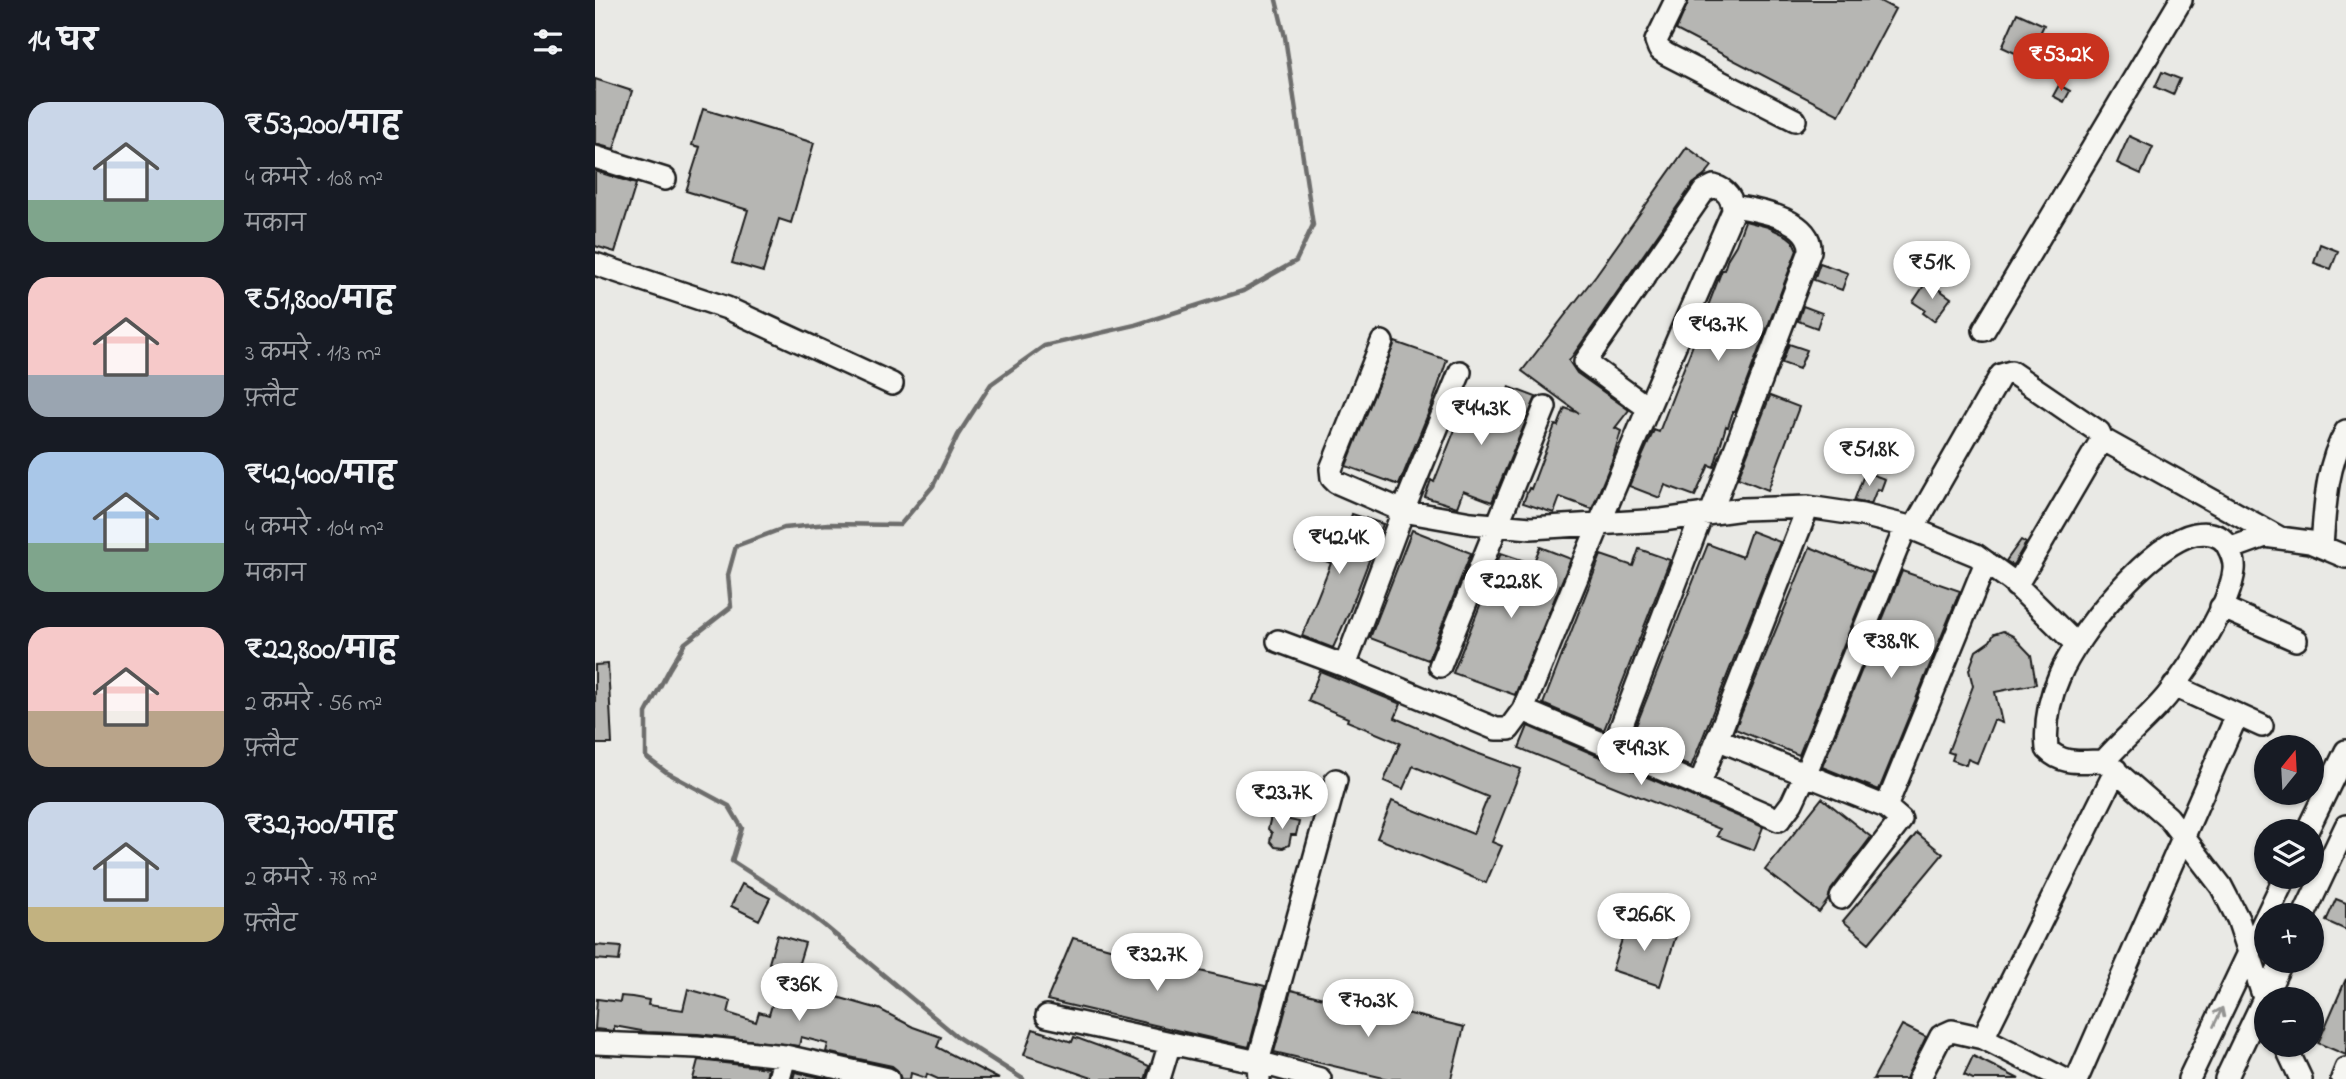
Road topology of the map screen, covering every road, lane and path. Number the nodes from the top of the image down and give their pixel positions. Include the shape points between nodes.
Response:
1 (1676, 0) edge
2 (2181, 0) edge
3 (1795, 120) dead end
4 (595, 157) edge
5 (665, 179) dead end
6 (1733, 211) junction
7 (595, 264) edge
8 (1984, 330) dead end
9 (1382, 342) dead end
10 (1460, 372) dead end
11 (893, 384) dead end
12 (1545, 407) dead end
13 (1648, 408) junction
14 (2346, 431) edge
15 (2102, 439) junction
16 (1808, 507) junction
17 (1403, 511) junction
18 (1707, 514) junction
19 (1498, 525) junction
20 (1598, 525) junction
21 (1910, 527) junction
22 (2280, 538) junction
23 (2322, 546) junction
24 (2229, 549) junction
25 (2346, 557) edge
26 (1986, 562) junction
27 (2016, 586) junction
28 (2221, 607) junction
29 (2297, 640) dead end
30 (1279, 641) dead end
31 (2076, 644) junction
32 (1345, 666) junction
33 (1440, 666) dead end
34 (2174, 686) junction
35 (1523, 710) junction
36 (2237, 715) junction
37 (2262, 726) dead end
38 (1717, 739) junction
39 (1613, 748) junction
40 (2346, 751) edge
41 (2110, 765) junction
42 (1805, 775) junction
43 (1336, 780) dead end
44 (1699, 786) junction
45 (1886, 807) junction
46 (2313, 819) edge
47 (2346, 826) edge
48 (2185, 837) junction
49 (2279, 889) edge
50 (1841, 898) dead end
51 (2310, 903) edge
52 (2248, 953) junction
53 (2260, 987) edge
54 (1047, 1016) dead end
55 (2254, 1024) edge
56 (1983, 1038) junction
57 (595, 1043) edge
58 (1170, 1043) junction
59 (785, 1056) junction
60 (2291, 1057) edge
61 (2346, 1069) edge
62 (1259, 1071) edge
63 (779, 1079) edge
64 (888, 1079) edge
65 (1159, 1079) edge
66 (1320, 1079) edge
67 (1919, 1079) edge
68 (2064, 1079) edge
69 (2077, 1079) edge
70 (2189, 1079) edge
71 (2226, 1079) edge
72 (2301, 1079) edge
73 (2342, 1079) edge

1 - 3 street via 1656,41 1659,49
2 - 8 street
4 - 5 street
6 - 13 street
6 - 13 street via 1722,188 1704,191 1584,362
6 - 18 street via 1751,209 1792,223 1807,233 1811,243
7 - 11 street via 727,308
9 - 17 street via 1330,473 1336,482
10 - 17 street
12 - 19 street
13 - 20 street
14 - 23 street via 2329,476
15 - 21 street via 2099,432 2011,372 2004,372
15 - 22 street
15 - 27 street
16 - 18 street
16 - 21 street
16 - 38 street
17 - 19 street
17 - 32 street
18 - 20 street
18 - 39 street
19 - 20 street
19 - 33 street
20 - 35 street
21 - 26 street
21 - 42 street
22 - 23 street
22 - 24 street via 2265,536
23 - 25 street
24 - 28 street via 2234,571
24 - 31 street via 2211,533 2195,534 2168,546 2150,559
26 - 27 street
26 - 45 street
27 - 31 street
28 - 29 street
28 - 34 street
30 - 32 street
31 - 41 street via 2058,678 2048,712 2047,750 2071,762
32 - 35 street via 1496,729 1509,729
34 - 36 street
34 - 41 street via 2129,734
35 - 39 street
36 - 37 street
36 - 48 street
38 - 42 street
38 - 44 street
39 - 44 street
40 - 46 street
41 - 48 street
41 - 56 street
42 - 44 street via 1779,820
42 - 45 street
43 - 62 street
45 - 50 street via 1901,820
47 - 51 street
48 - 52 street via 2227,897
48 - 69 street
49 - 52 street
52 - 53 street
70 -> 52 street
54 - 58 street
55 - 71 street
56 - 67 street via 1952,1031 1941,1036
56 - 68 street
57 - 59 street
58 - 62 street
58 - 65 street
59 - 63 street
59 - 64 street
60 - 72 street
61 - 73 street
62 - 66 street

